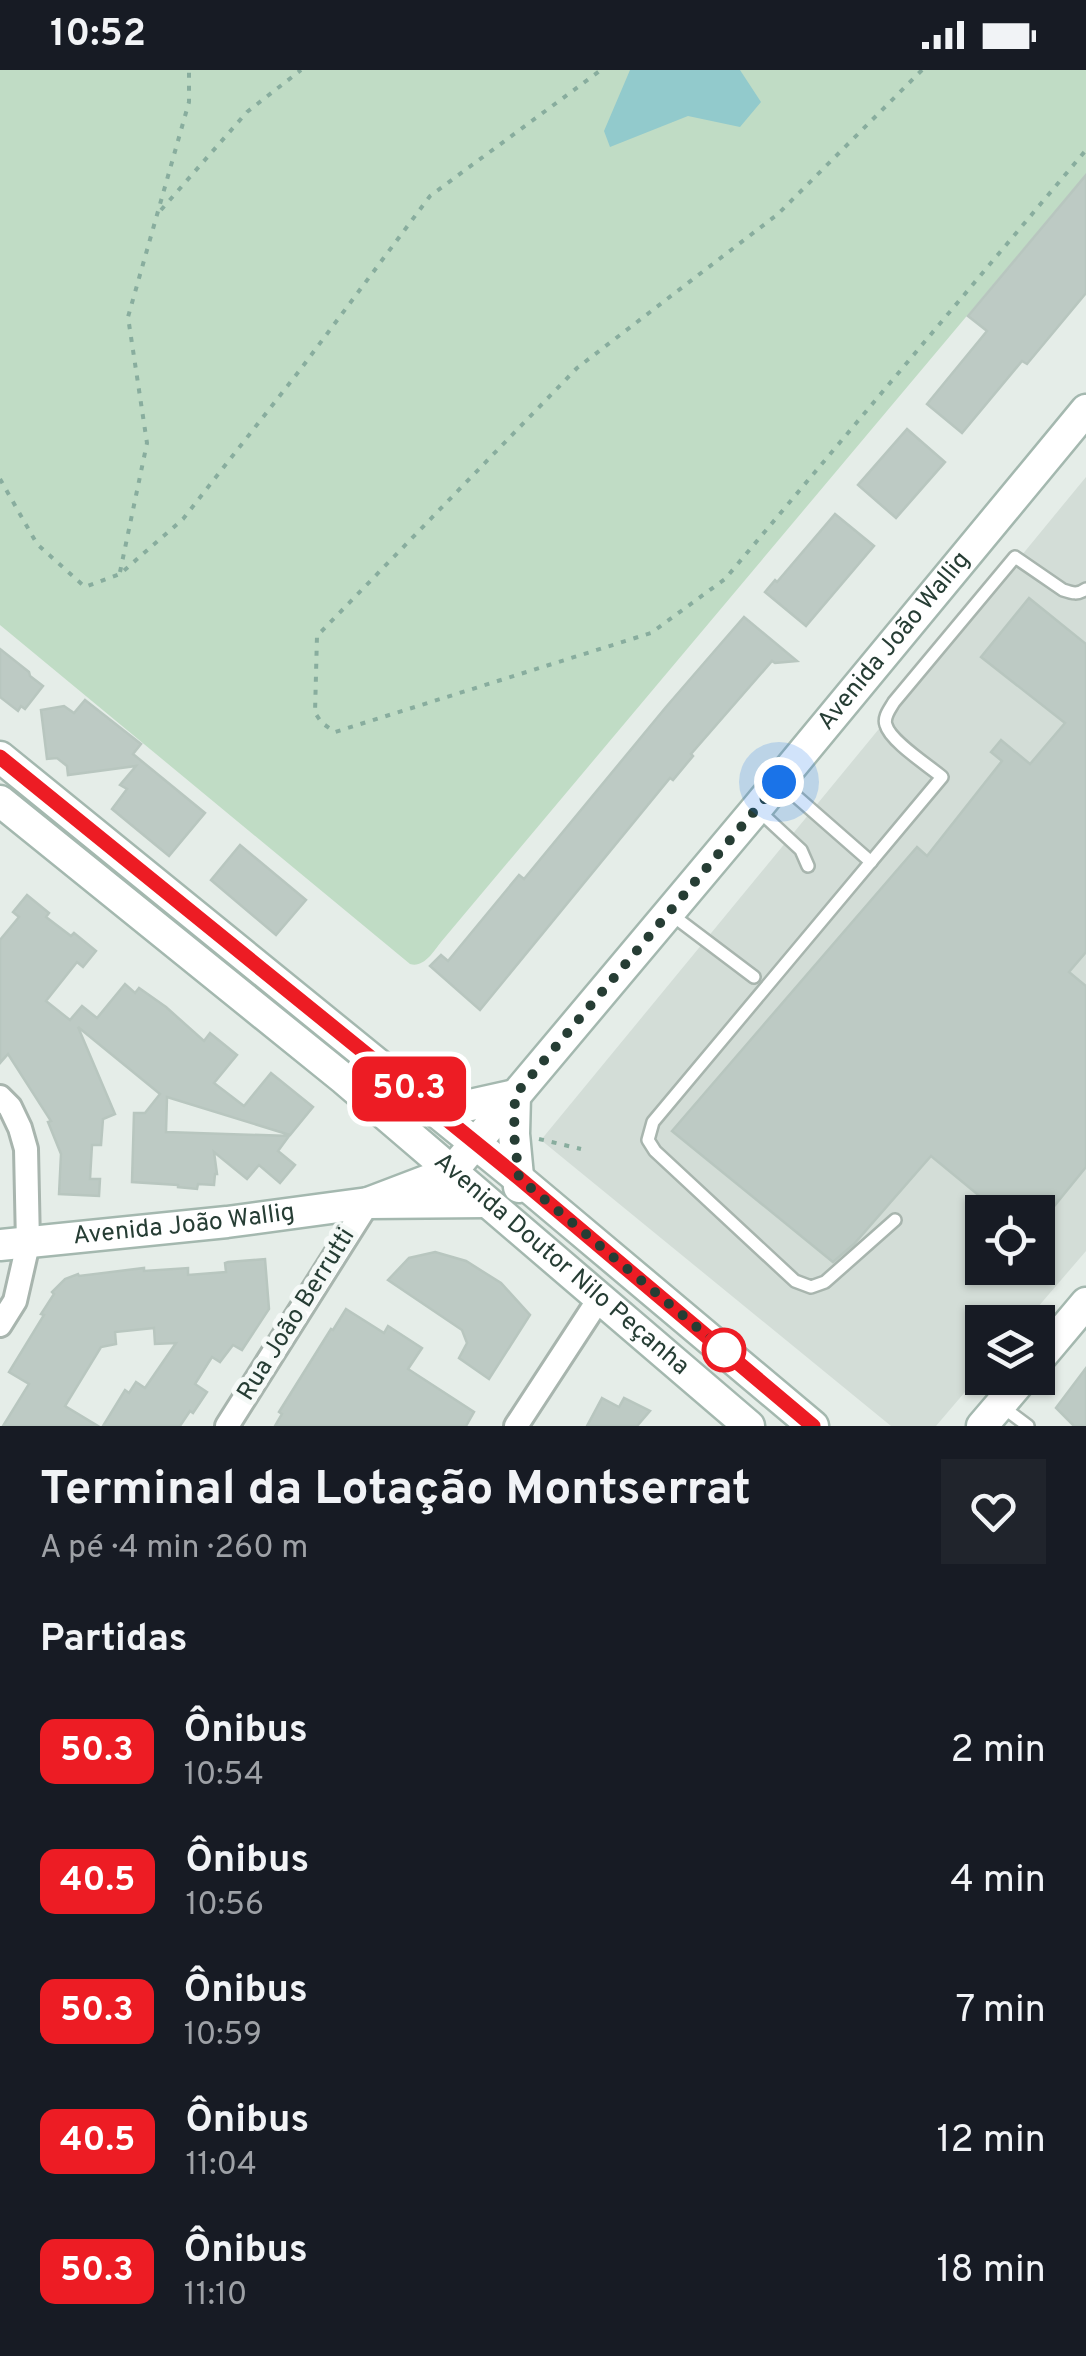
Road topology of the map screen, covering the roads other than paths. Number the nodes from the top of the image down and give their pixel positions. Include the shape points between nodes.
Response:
1 (1086, 410) edge
2 (1086, 589) edge
3 (0, 757) edge
4 (779, 782) junction
5 (0, 801) edge
6 (757, 808) junction
7 (871, 862) junction
8 (808, 866) dead end
9 (668, 913) junction
10 (754, 977) dead end
11 (515, 1095) junction
12 (0, 1097) edge
13 (434, 1109) junction
14 (475, 1143) junction
15 (440, 1162) junction
16 (519, 1178) junction
17 (486, 1202) junction
18 (368, 1203) junction
19 (894, 1220) dead end
20 (521, 1232) junction
21 (14, 1244) edge
22 (599, 1299) junction
23 (1086, 1303) edge
24 (0, 1325) edge
25 (1055, 1340) edge
26 (1008, 1395) edge
27 (991, 1415) edge
28 (227, 1426) edge
29 (516, 1426) edge
30 (749, 1426) edge
31 (813, 1426) edge
32 (1028, 1426) edge

1 - 4 main road, Avenida João Wallig
2 - 7 lane via 1063,590 1011,559 894,702 886,726 942,777
3 - 13 main road, Avenida Doutor Nilo Peçanha
4 - 6 main road, Avenida João Wallig
4 - 7 lane
5 - 15 main road, Avenida Doutor Nilo Peçanha
6 - 8 lane via 802,850
6 - 9 main road, Avenida João Wallig
7 - 19 lane via 653,1122 648,1140 796,1281 811,1287
9 - 10 lane
9 - 11 main road, Avenida João Wallig
11 - 13 main road
11 - 14 main road, Avenida João Wallig
11 - 16 main road
12 - 21 street via 26,1149
13 - 14 main road, Avenida Doutor Nilo Peçanha
14 - 15 main road, Avenida João Wallig
14 - 16 main road, Avenida Doutor Nilo Peçanha
15 - 17 main road, Avenida Doutor Nilo Peçanha
15 - 18 main road, Avenida João Wallig
16 - 20 main road
16 - 31 main road, Avenida Doutor Nilo Peçanha
17 - 18 main road, Avenida João Wallig
17 - 20 main road, Avenida Doutor Nilo Peçanha
18 - 21 main road, Avenida João Wallig
18 - 28 street, Rua João Berrutti
20 - 22 main road, Avenida Doutor Nilo Peçanha
21 - 24 street via 15,1301
22 - 29 street
22 - 30 main road, Avenida Doutor Nilo Peçanha
23 - 25 main road
26 - 27 main road
27 - 32 lane

